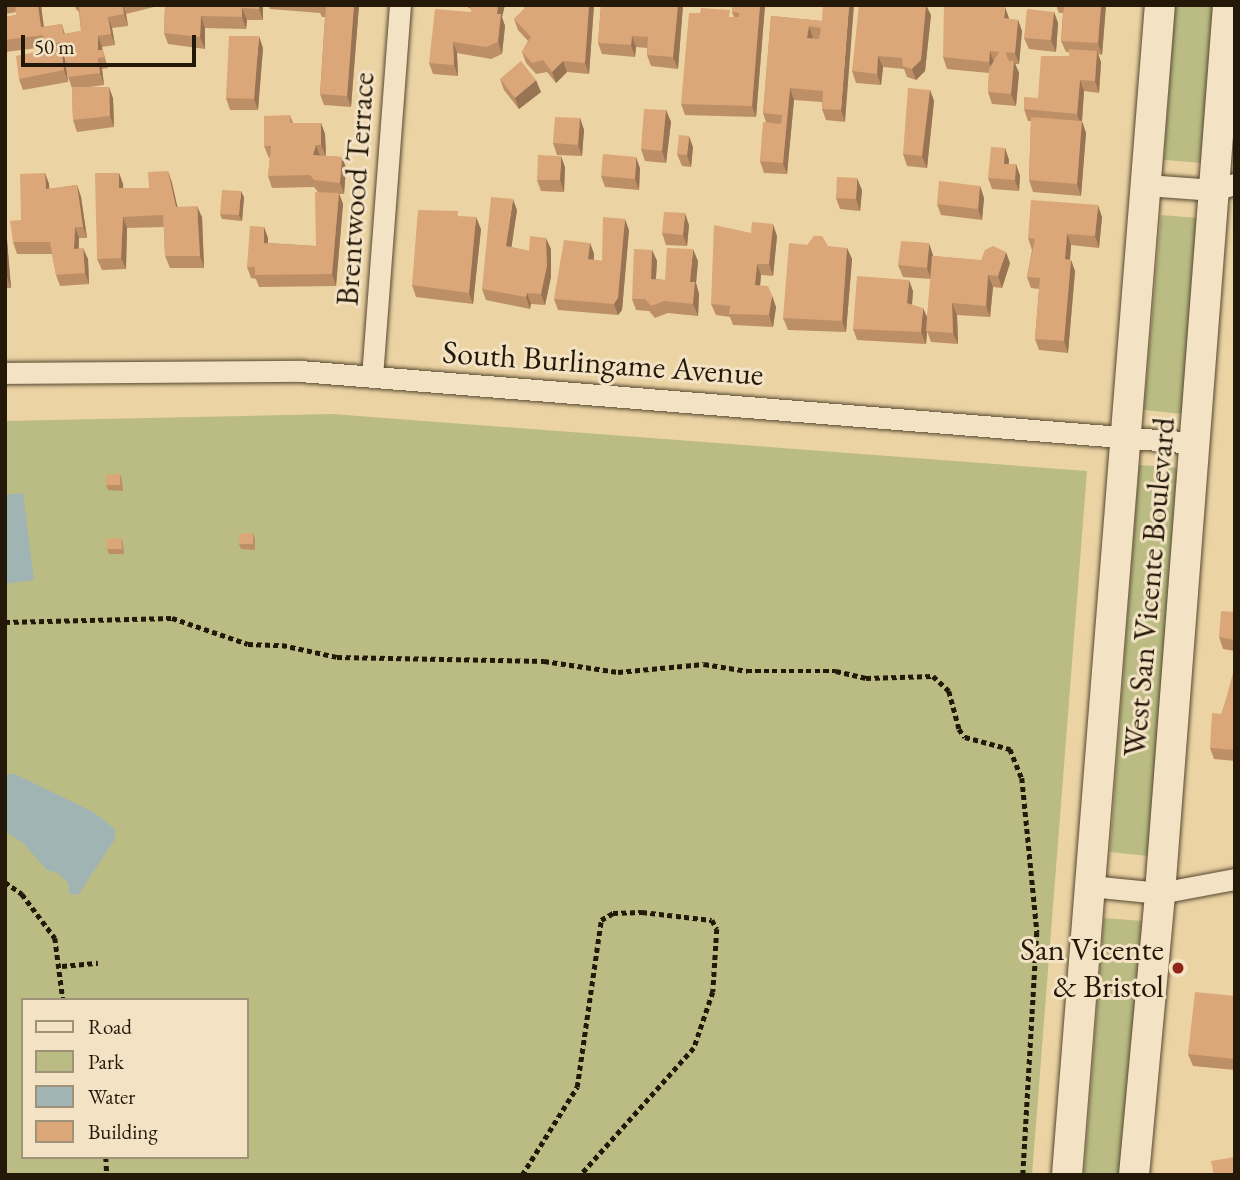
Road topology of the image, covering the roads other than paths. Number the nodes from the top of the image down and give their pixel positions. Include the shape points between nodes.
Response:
1 (400, 5) edge
2 (1160, 5) edge
3 (1228, 5) edge
4 (1146, 185) junction
5 (1224, 187) edge
6 (5, 373) edge
7 (372, 377) junction
8 (1125, 435) junction
9 (1195, 443) junction
10 (1235, 879) edge
11 (1090, 886) junction
12 (1160, 892) junction
13 (1067, 1175) edge
14 (1134, 1175) edge

1 - 7 street, Brentwood Terrace
2 - 4 main road, West San Vicente Boulevard
3 - 5 main road, West San Vicente Boulevard
4 - 5 street
4 - 8 main road, West San Vicente Boulevard
5 - 9 main road, West San Vicente Boulevard
6 - 7 street, South Burlingame Avenue via 207,368
7 - 8 street, South Burlingame Avenue
8 - 9 street, South Burlingame Avenue
8 - 11 main road, West San Vicente Boulevard
9 - 12 main road, West San Vicente Boulevard
10 - 12 street
11 - 12 street
11 - 13 main road, West San Vicente Boulevard
12 - 14 main road, West San Vicente Boulevard

